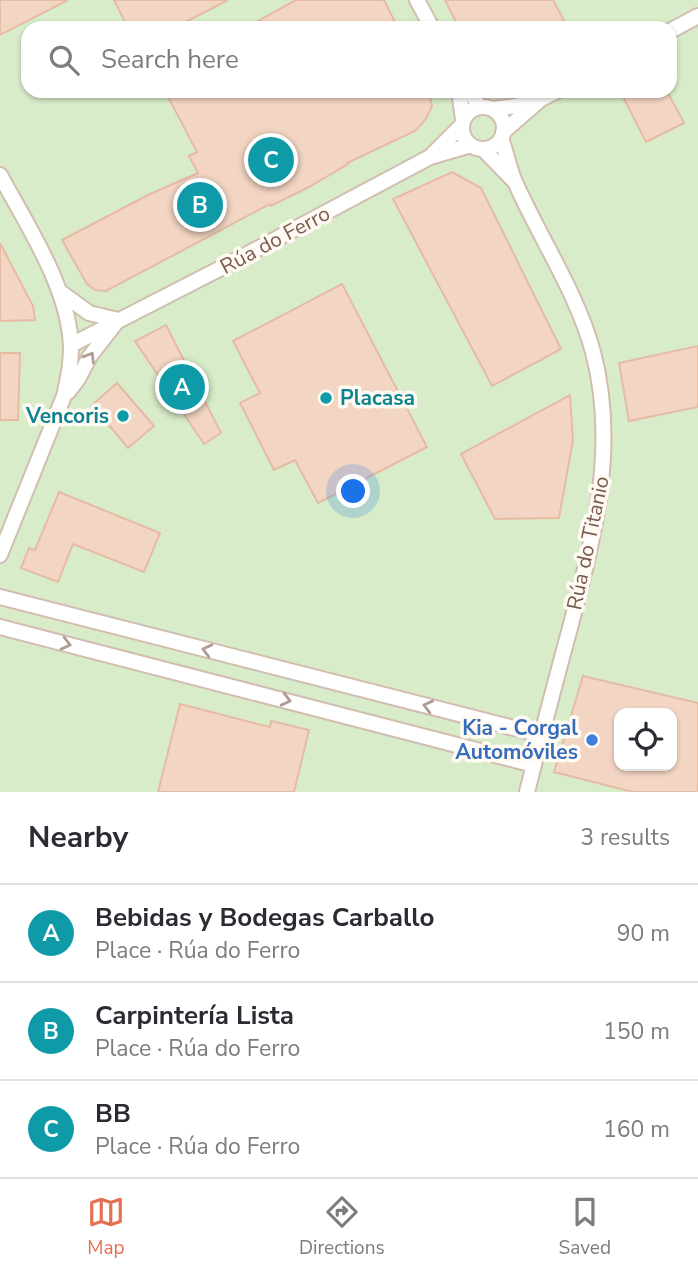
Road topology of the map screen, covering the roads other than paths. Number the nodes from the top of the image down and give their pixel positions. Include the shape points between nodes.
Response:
1 (417, 0) edge
2 (698, 16) edge
3 (428, 21) edge
4 (677, 27) edge
5 (460, 98) edge
6 (477, 98) edge
7 (541, 99) joint
8 (486, 108) junction
9 (463, 122) junction
10 (502, 136) junction
11 (477, 147) junction
12 (430, 157) junction
13 (0, 175) edge
14 (514, 181) junction
15 (59, 291) junction
16 (118, 320) junction
17 (71, 345) junction
18 (64, 396) junction
19 (0, 555) edge
20 (0, 597) edge
21 (0, 627) edge
22 (541, 736) junction
23 (534, 765) junction
24 (527, 792) edge

1 - 3 street
2 - 4 street
5 - 9 street
6 - 8 street
7 - 8 street
7 - 10 street
8 - 9 street via 467,113
8 - 10 street via 500,116
9 - 11 street via 464,137
9 - 12 street, Rúa do Ferro
10 - 11 street via 495,145
10 - 14 street, Rúa do Titanio
11 - 12 street, Rúa do Ferro
11 - 14 street, Rúa do Titanio
12 - 16 street, Rúa do Ferro
13 - 15 street
14 - 22 street, Rúa do Titanio via 584,326 598,374 604,431 594,530
15 - 16 street via 89,313
15 - 17 street
16 - 17 street, Rúa do Ferro
18 -> 16 street, Rúa do Ferro
17 - 18 street
18 - 19 street
22 -> 20 street
21 -> 23 street
22 - 23 street, Rúa do Titanio
23 - 24 street, Rúa do Titanio

